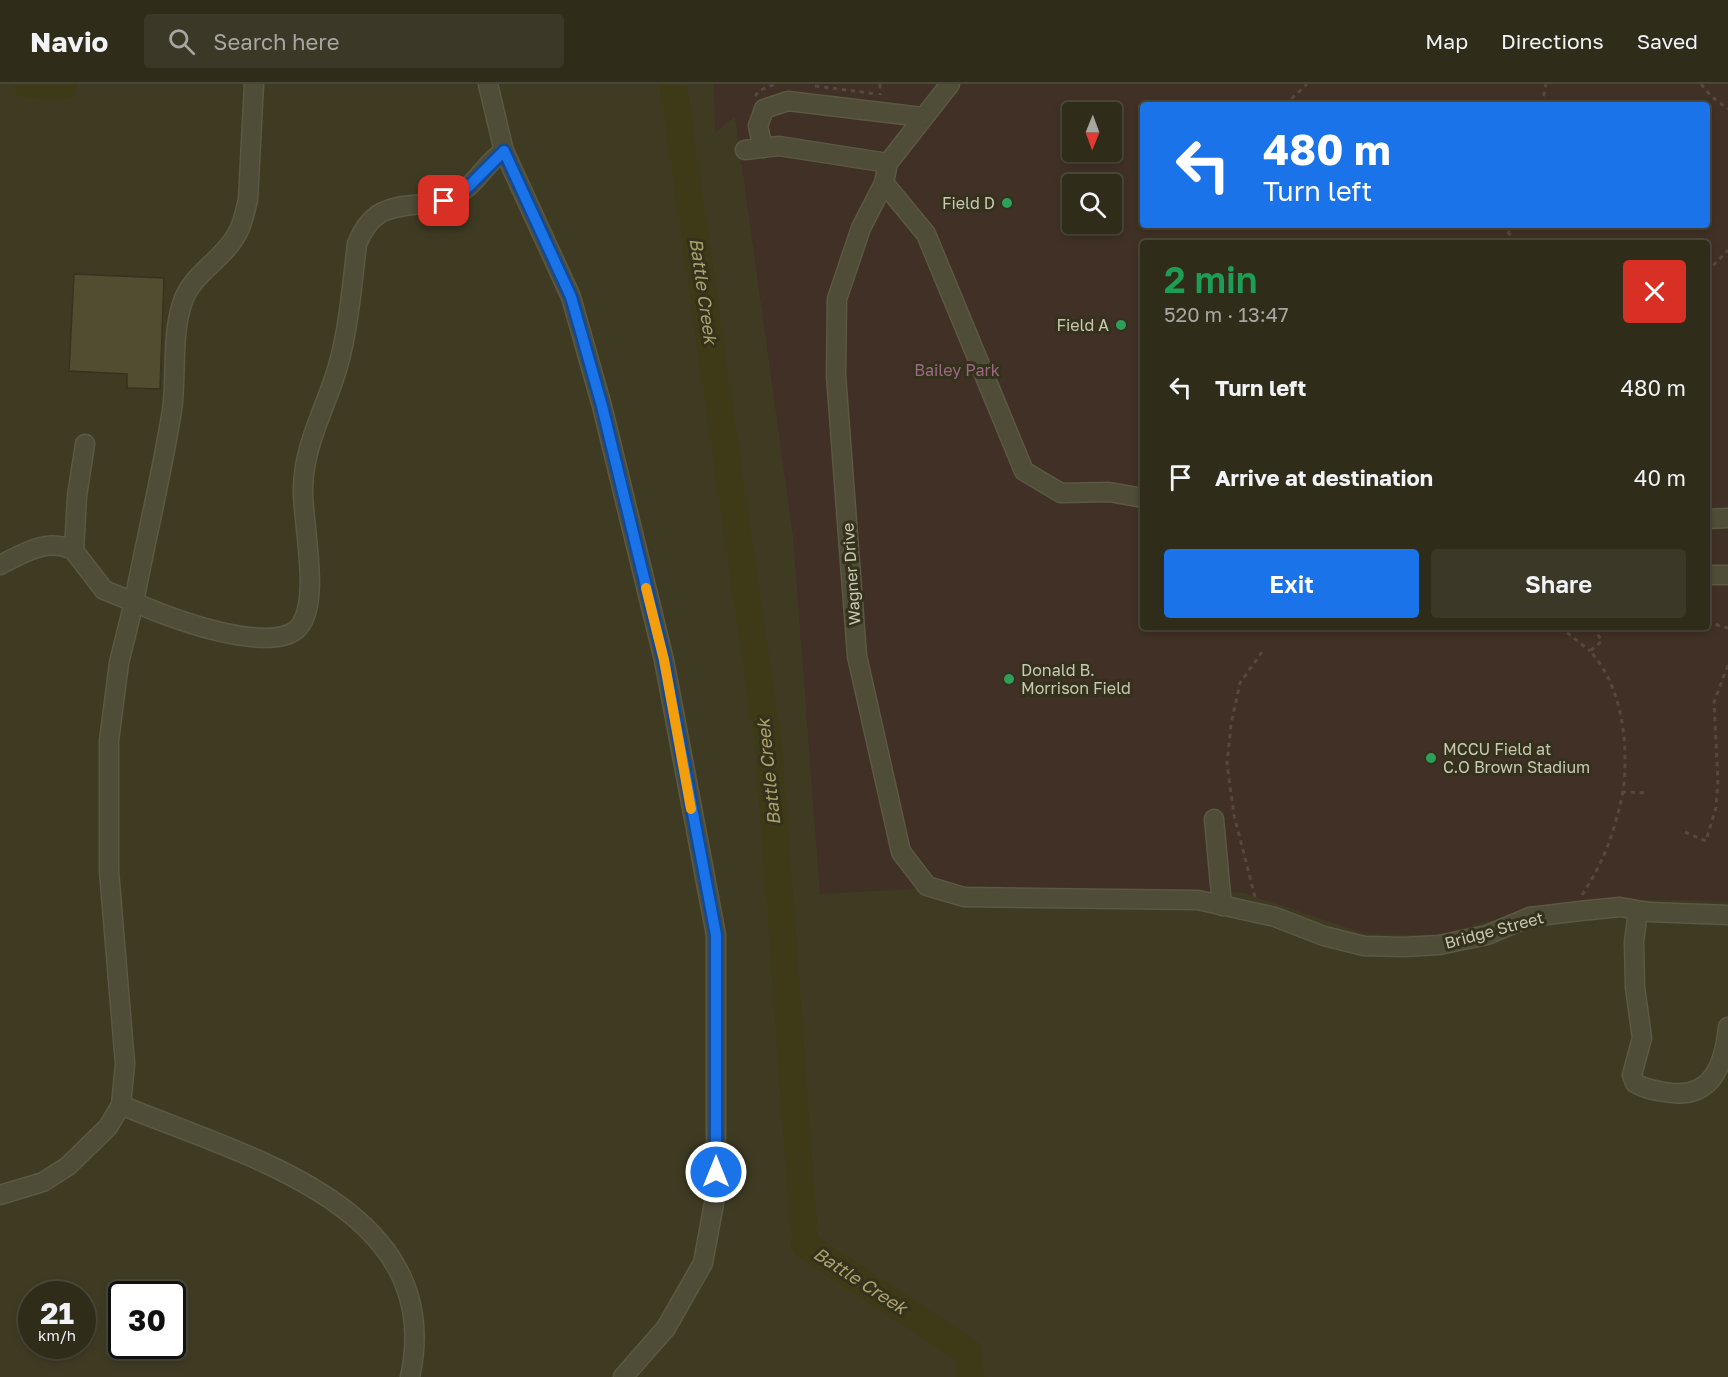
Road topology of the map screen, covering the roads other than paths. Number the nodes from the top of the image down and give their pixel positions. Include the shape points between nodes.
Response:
1 (254, 84) edge
2 (488, 84) edge
3 (950, 84) edge
4 (922, 117) junction
5 (504, 151) junction
6 (888, 164) junction
7 (884, 183) junction
8 (85, 444) dead end
9 (1140, 497) edge
10 (1728, 518) edge
11 (1710, 519) edge
12 (74, 550) junction
13 (0, 565) edge
14 (1710, 575) edge
15 (1728, 575) edge
16 (134, 602) junction
17 (1214, 819) dead end
18 (1122, 899) joint
19 (1222, 906) junction
20 (1638, 910) junction
21 (1728, 915) edge
22 (1728, 1027) edge
23 (121, 1105) junction
24 (0, 1195) edge
25 (410, 1377) edge
26 (623, 1377) edge

1 - 16 street via 248,200 243,218 232,242 193,283 178,320 172,409
2 - 5 street
3 - 4 street, Wagner Drive
4 - 6 street, Wagner Drive
4 - 6 street via 788,101 764,109 754,149 779,146
5 - 16 street via 458,194 444,201 387,210 367,221 361,233 339,365 305,461 303,499 310,598 304,622 293,632 264,638 197,626
5 - 26 street via 571,297 602,406 664,660 716,935 716,1192 703,1263 666,1328
6 - 7 street, Wagner Drive
7 - 9 street via 926,234 1024,471 1061,493 1109,492
7 - 18 street, Wagner Drive via 861,228 837,299 836,375 857,656 901,852 927,886 964,897
8 - 12 street
10 - 11 street
12 - 13 street via 47,545
12 - 16 street via 104,590
14 - 15 street
16 - 23 street via 113,696 109,751 109,871 125,1064
17 - 19 street
18 - 19 street, Bridge Street via 1198,900
19 - 20 street, Bridge Street via 1260,913 1364,946 1404,947 1439,945 1487,935 1530,917 1620,907
20 - 21 street, Bridge Street
20 - 22 street via 1635,975 1642,1038 1632,1075 1635,1083 1674,1094 1701,1089 1722,1063
23 - 24 street via 108,1127 68,1167 43,1182
23 - 25 street via 282,1172 322,1193 374,1234 399,1268 408,1292 414,1324

